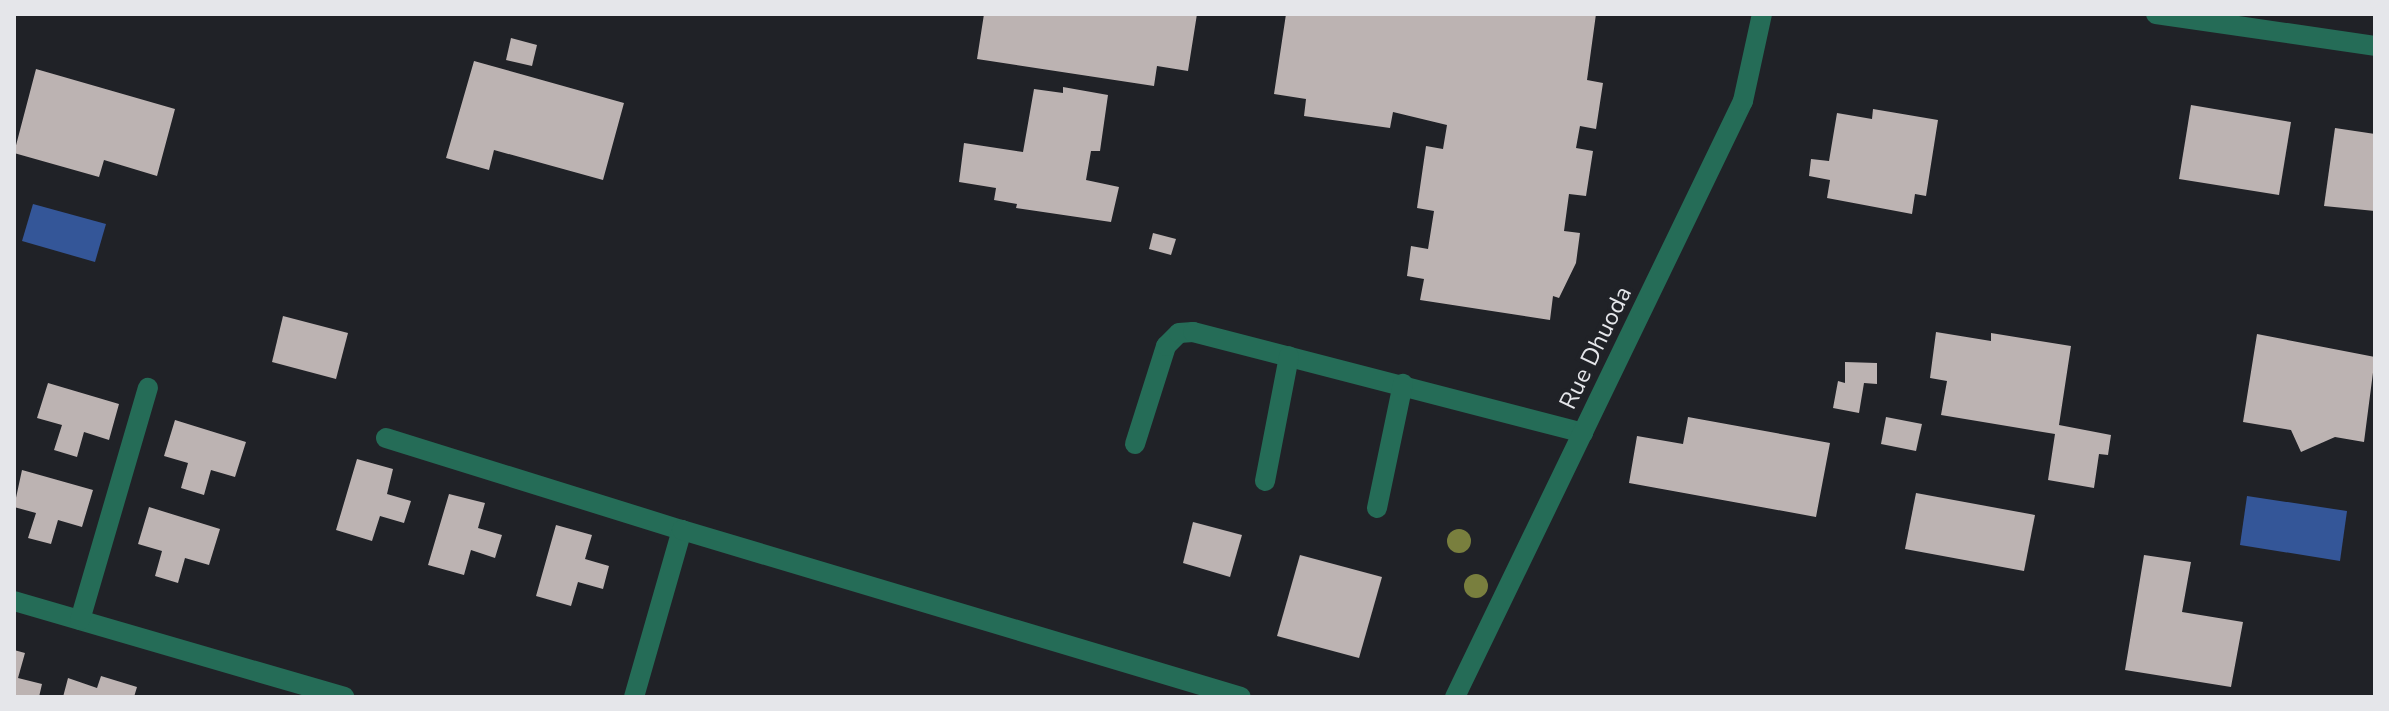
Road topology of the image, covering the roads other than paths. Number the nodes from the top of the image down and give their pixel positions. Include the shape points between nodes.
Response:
1 (1762, 14) edge
2 (2156, 14) edge
3 (2259, 21) edge
4 (2375, 46) edge
5 (1289, 356) junction
6 (1403, 384) junction
7 (148, 388) dead end
8 (1583, 433) junction
9 (386, 438) dead end
10 (1135, 444) dead end
11 (1265, 481) dead end
12 (1377, 508) dead end
13 (682, 530) junction
14 (14, 601) edge
15 (80, 620) junction
16 (344, 697) edge
17 (634, 697) edge
18 (1241, 697) edge
19 (1455, 697) edge

1 - 8 street, Rue Dhuoda via 1743,101
2 - 3 street
3 - 4 street
5 - 6 street
5 - 10 street via 1179,333 1166,346
5 - 11 street
6 - 8 street
6 - 12 street
7 - 15 street
8 - 19 street, Rue Dhuoda
9 - 13 street
13 - 17 street
13 - 18 street
14 - 15 street
15 - 16 street

